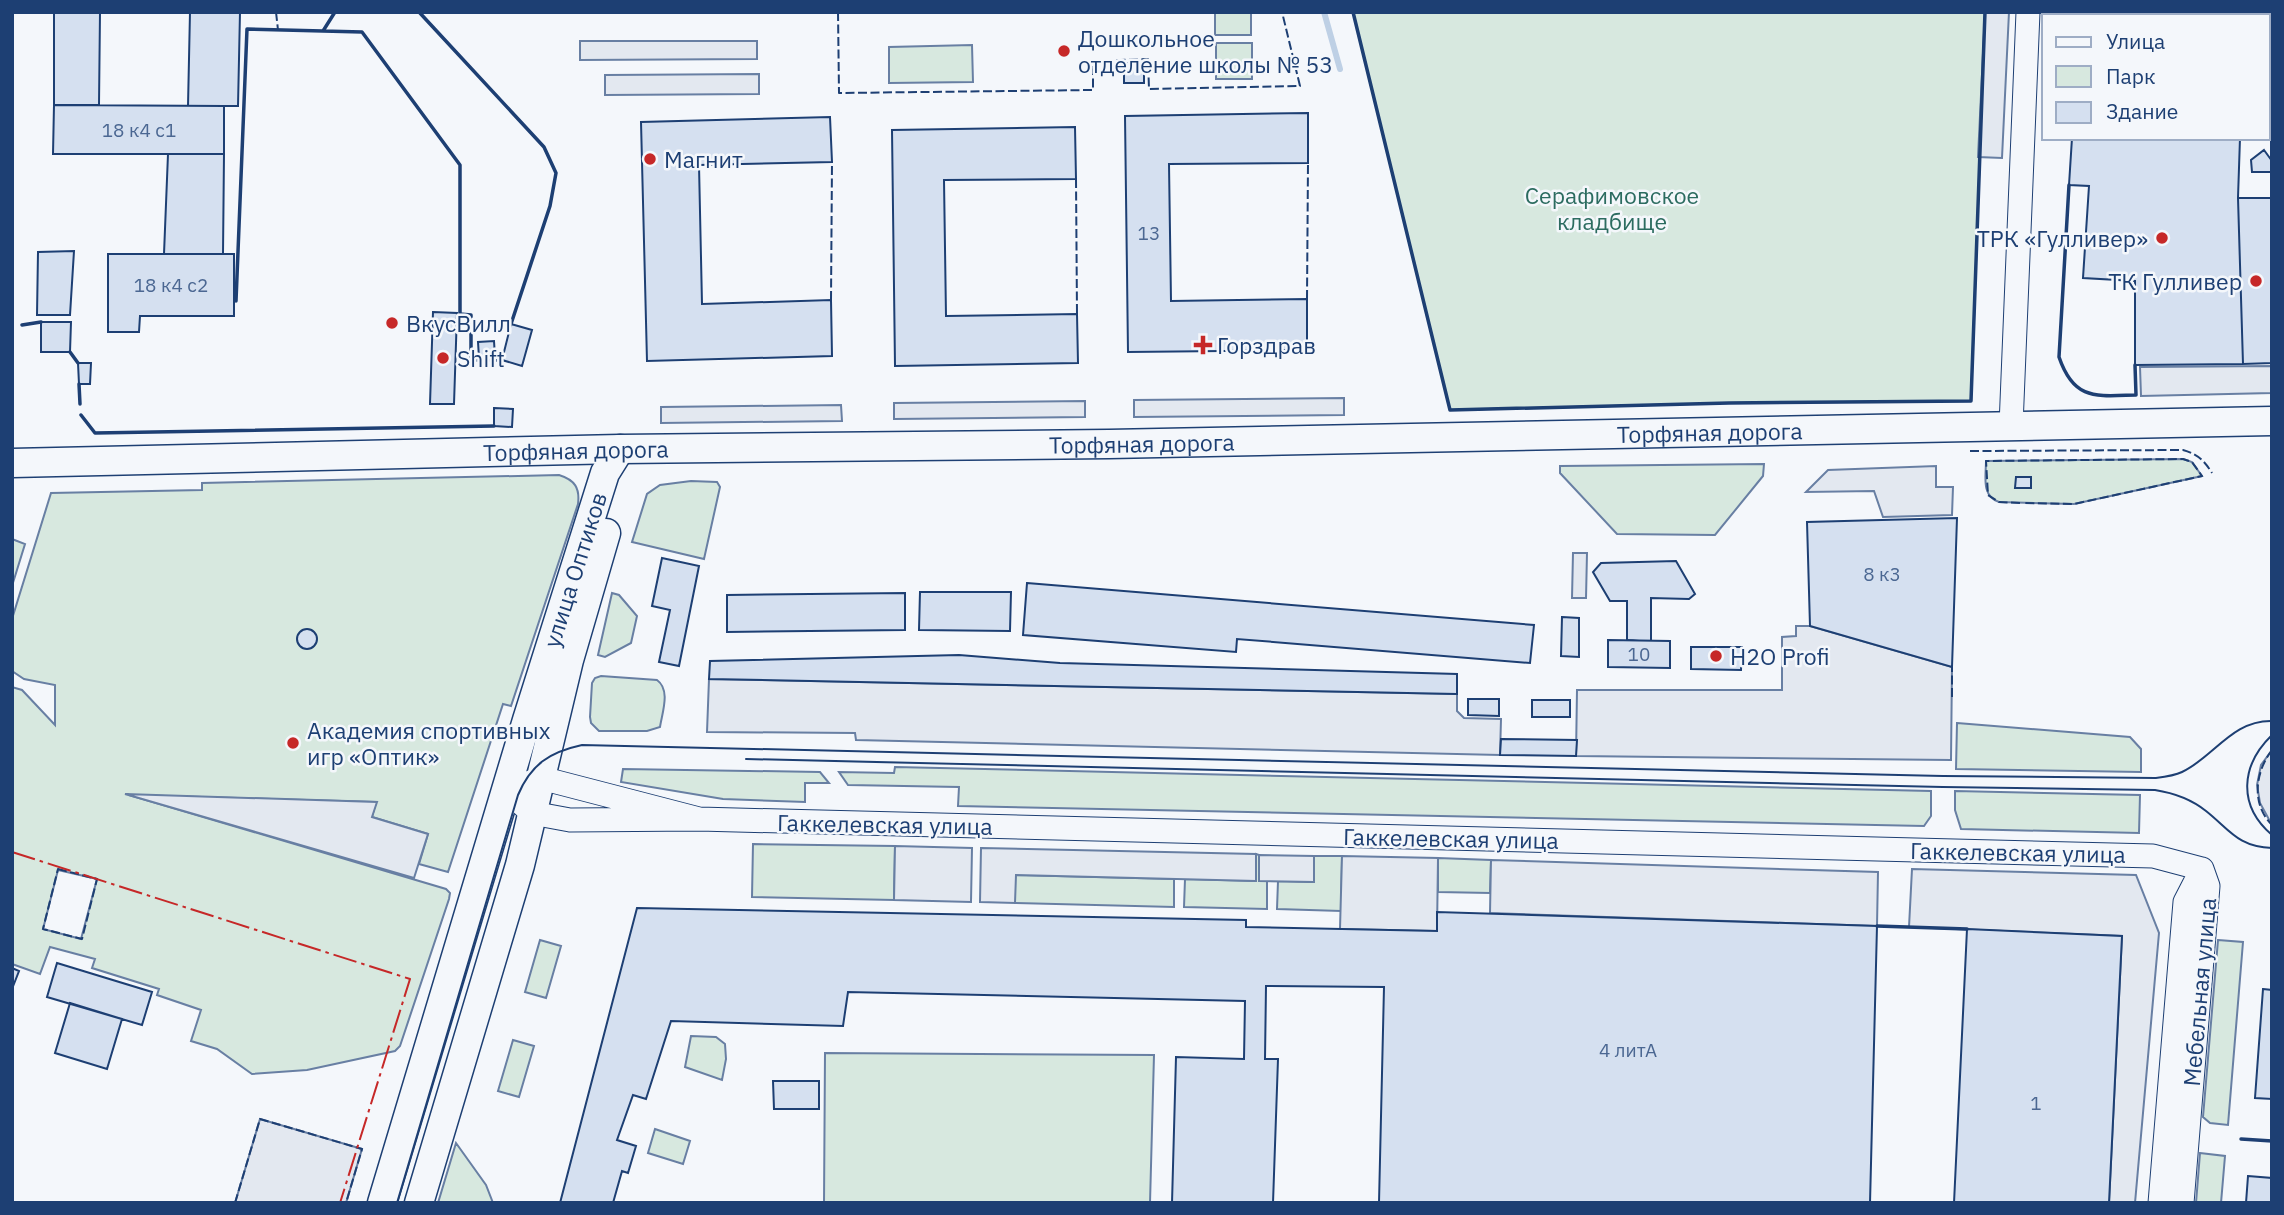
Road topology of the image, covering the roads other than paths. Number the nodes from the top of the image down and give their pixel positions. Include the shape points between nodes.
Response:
1 (2028, 12) edge
2 (2272, 421) edge
3 (2011, 426) junction
4 (621, 449) junction
5 (12, 463) edge
6 (541, 778) junction
7 (507, 791) junction
8 (532, 813) junction
9 (699, 819) junction
10 (2202, 869) junction
11 (382, 1203) edge
12 (419, 1203) edge
13 (2160, 1203) edge
14 (2182, 1203) edge

1 - 3 street
2 - 3 main road, Торфяная дорога
3 - 4 main road, Торфяная дорога
4 - 5 main road, Торфяная дорога
4 - 6 main road, улица Оптиков via 623,476 569,660
4 - 7 main road, улица Оптиков via 605,473
6 - 7 street
6 - 8 main road, улица Оптиков
6 - 9 street, Гаккелевская улица
7 - 8 street
7 - 11 main road, улица Оптиков
8 - 9 street, Гаккелевская улица via 570,820
8 - 12 main road, улица Оптиков
9 - 10 street, Гаккелевская улица via 2153,856
10 - 13 street, Мебельная улица via 2185,902
10 - 14 street, Мебельная улица via 2208,886

